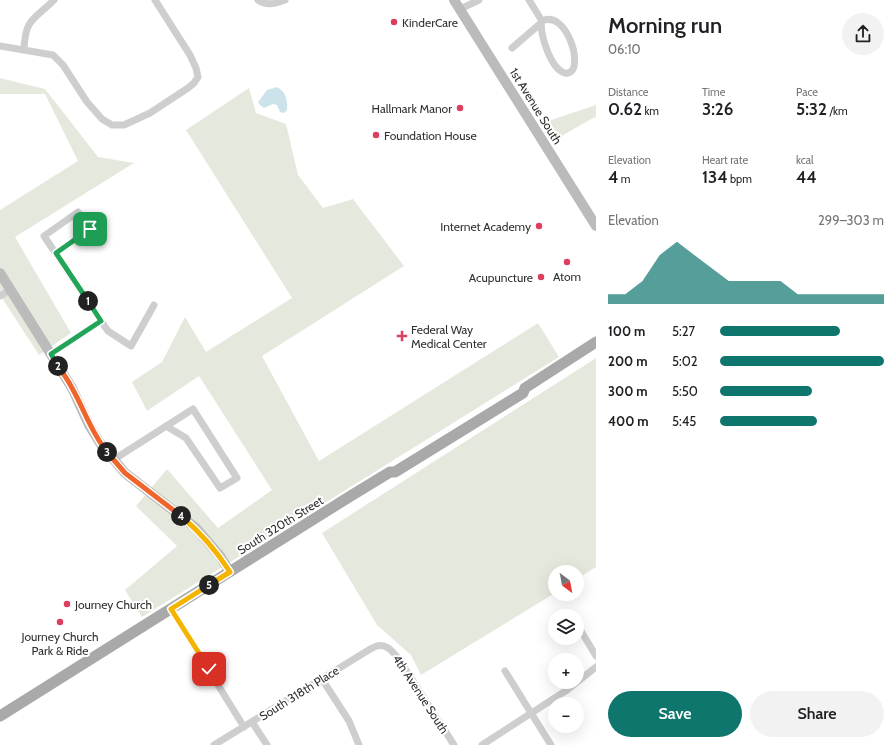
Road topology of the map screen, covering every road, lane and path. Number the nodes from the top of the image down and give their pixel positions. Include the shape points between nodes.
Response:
1 (54, 0) edge
2 (155, 0) edge
3 (285, 0) edge
4 (454, 0) edge
5 (480, 0) edge
6 (529, 0) edge
7 (259, 1) edge
8 (460, 10) junction
9 (541, 22) junction
10 (0, 46) edge
11 (512, 48) dead end
12 (24, 50) junction
13 (596, 226) edge
14 (56, 253) junction
15 (0, 273) edge
16 (10, 290) junction
17 (0, 296) edge
18 (154, 305) dead end
19 (101, 321) junction
20 (596, 342) edge
21 (51, 354) junction
22 (166, 426) junction
23 (113, 460) junction
24 (230, 572) junction
25 (171, 609) junction
26 (584, 636) edge
27 (385, 646) joint
28 (596, 656) edge
29 (596, 667) edge
30 (505, 671) dead end
31 (322, 679) junction
32 (532, 713) junction
33 (0, 716) edge
34 (252, 722) junction
35 (244, 726) junction
36 (214, 745) edge
37 (267, 745) edge
38 (359, 745) edge
39 (454, 745) edge
40 (482, 745) edge
41 (551, 745) edge

1 - 12 street via 29,24 24,36
2 - 12 street via 192,58 198,77 192,86 150,113 121,125 106,123 98,115 57,57
3 - 7 street via 271,4
4 - 8 street, 1st Avenue South
5 - 8 street
6 - 9 street
8 - 13 street, 1st Avenue South
9 - 9 street via 556,22 567,32 574,59 570,72 562,72 552,60 543,40
9 - 11 street
10 - 12 street
14 - 14 street via 44,236 78,212 90,229
14 - 19 street
15 - 16 street
16 - 17 street
16 - 21 street
18 - 19 street via 131,346 108,331
19 - 21 street
20 - 24 main road, South 320th Street via 525,388 517,387 394,465 390,472
21 - 23 street via 72,388 89,425
22 - 22 street via 193,409 237,478 220,488 186,438
22 - 23 street
23 - 24 street via 125,473 196,528
24 - 25 main road, South 320th Street
25 - 33 main road, South 320th Street
25 - 35 street
26 - 28 street
27 - 31 street, South 318th Place via 374,647
27 - 39 street, 4th Avenue South via 400,661
29 - 32 street via 568,690
30 - 32 street
31 - 34 street, South 318th Place
31 - 38 street via 349,721
32 - 40 street
32 - 41 street
34 - 35 street, South 318th Place
34 - 37 street
35 - 36 street, South 318th Place

